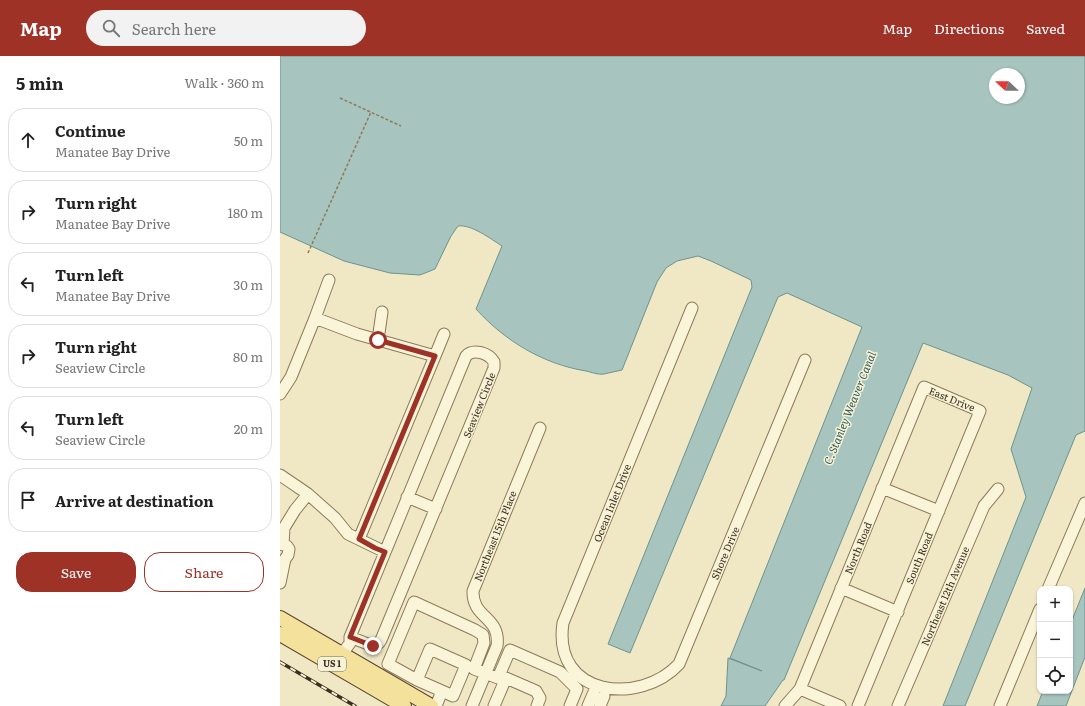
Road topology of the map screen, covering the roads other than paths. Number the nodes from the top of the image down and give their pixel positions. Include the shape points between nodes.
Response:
1 (329, 280) dead end
2 (692, 308) dead end
3 (382, 312) dead end
4 (316, 318) junction
5 (444, 334) dead end
6 (378, 340) junction
7 (435, 356) junction
8 (805, 360) dead end
9 (924, 387) joint
10 (280, 394) edge
11 (980, 411) joint
12 (540, 428) dead end
13 (280, 475) edge
14 (882, 488) junction
15 (998, 488) dead end
16 (308, 494) junction
17 (407, 497) junction
18 (1085, 503) edge
19 (436, 509) junction
20 (939, 511) junction
21 (282, 531) edge
22 (359, 539) junction
23 (281, 545) edge
24 (385, 552) junction
25 (280, 583) edge
26 (1049, 586) edge
27 (841, 588) junction
28 (898, 612) junction
29 (1037, 616) edge
30 (280, 618) edge
31 (280, 634) edge
32 (350, 637) junction
33 (342, 654) junction
34 (470, 667) junction
35 (486, 673) junction
36 (502, 678) junction
37 (417, 680) junction
38 (800, 689) junction
39 (442, 691) junction
40 (599, 698) edge
41 (404, 706) edge
42 (431, 706) edge
43 (436, 706) edge
44 (472, 706) edge
45 (494, 706) edge
46 (537, 706) edge
47 (570, 706) edge
48 (588, 706) edge
49 (785, 706) edge
50 (840, 706) edge
51 (858, 706) edge
52 (898, 706) edge
53 (1000, 706) edge

1 - 4 street
2 - 40 street, Ocean Inlet Drive via 563,623 562,644 568,664 579,680
3 - 6 street
4 - 6 street
4 - 10 street via 291,378
5 - 7 street
6 - 7 street
7 - 22 street
8 - 40 street, Shore Drive via 679,664 666,681 649,692 634,697
9 - 11 street, East Drive
9 - 14 street, North Road
11 - 20 street, South Road
12 - 35 street, Northeast 15th Place via 473,591 476,608 493,624 498,634 497,646
13 - 16 street
14 - 20 street
14 - 27 street, North Road
15 - 52 street, Northeast 12th Avenue via 984,506
16 - 21 street
16 - 22 street via 335,518 348,534
17 - 19 street
17 - 19 street, Seaview Circle via 466,356 475,351 490,357 494,362 494,368
17 - 24 street, Seaview Circle
18 - 26 street
19 - 32 street, Seaview Circle via 379,643 370,646
20 - 28 street, South Road
21 - 23 street
22 - 24 street
23 - 25 street via 287,546 289,550
24 - 32 street, Seaview Circle
27 - 28 street
27 - 38 street, North Road
28 - 51 street, South Road
29 - 53 street
30 - 33 main road, US 1
31 - 41 main road, US 1
32 - 33 street, Seaview Circle via 350,643
33 - 42 main road, US 1
34 - 35 street
34 - 37 street via 430,649
34 - 37 street via 484,644 483,635 414,602 388,664
34 - 39 street via 453,696
35 - 36 street
35 - 44 street, Northeast 15th Place
36 - 45 street
36 - 46 street via 536,691 540,698
36 - 47 street via 510,650 560,672 577,689
37 - 39 street
38 - 49 street, North Road
38 - 50 street
39 - 43 street
40 - 48 street

